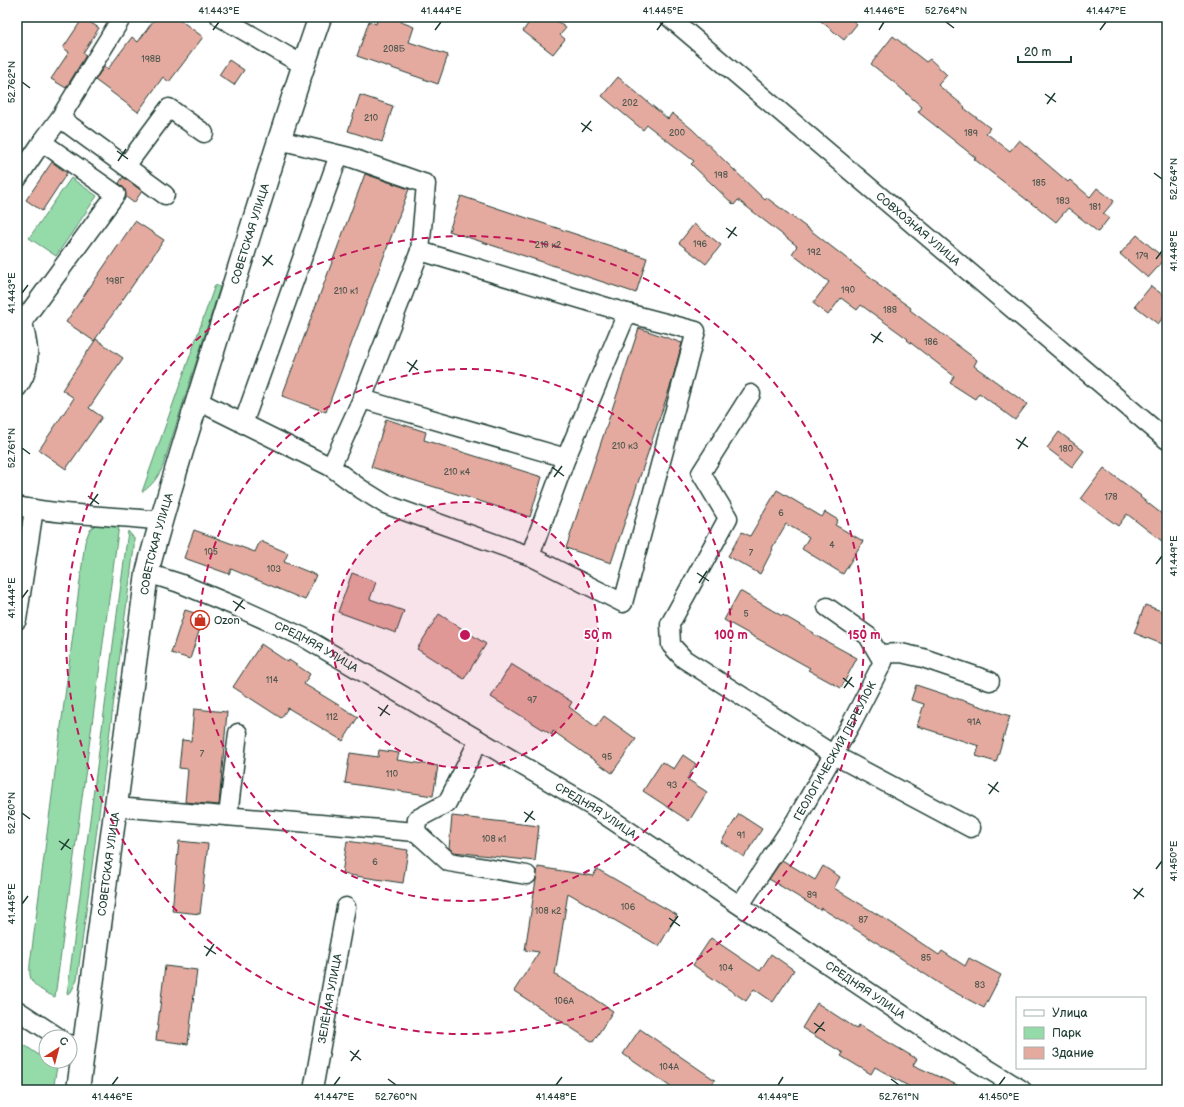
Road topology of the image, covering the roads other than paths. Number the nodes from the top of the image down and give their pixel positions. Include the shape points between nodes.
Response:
1 (122, 17) edge
2 (220, 17) edge
3 (320, 17) edge
4 (669, 17) edge
5 (303, 65) junction
6 (60, 118) junction
7 (204, 133) dead end
8 (279, 140) junction
9 (42, 142) junction
10 (339, 155) junction
11 (126, 166) junction
12 (17, 179) edge
13 (165, 195) dead end
14 (420, 251) junction
15 (627, 313) junction
16 (20, 318) edge
17 (17, 388) edge
18 (751, 394) dead end
19 (362, 399) junction
20 (198, 401) junction
21 (243, 424) junction
22 (1167, 440) edge
23 (566, 458) junction
24 (331, 467) junction
25 (26, 507) edge
26 (161, 521) junction
27 (530, 556) junction
28 (147, 573) junction
29 (827, 607) dead end
30 (17, 620) edge
31 (879, 654) junction
32 (990, 681) dead end
33 (238, 733) dead end
34 (479, 740) junction
35 (834, 754) junction
36 (116, 807) junction
37 (228, 816) junction
38 (971, 828) dead end
39 (416, 832) junction
40 (527, 875) dead end
41 (740, 905) junction
42 (346, 907) dead end
43 (17, 1010) edge
44 (46, 1029) edge
45 (78, 1036) edge
46 (78, 1064) edge
47 (81, 1089) edge
48 (313, 1090) edge
49 (1022, 1090) edge

1 - 6 street
2 - 5 street
3 - 5 main road, СОВЕТСКАЯ УЛИЦА
4 - 22 street, СОВХОЗНАЯ УЛИЦА
5 - 8 main road, СОВЕТСКАЯ УЛИЦА
6 - 9 street
6 - 11 street
7 - 11 street via 169,108
8 - 10 street
8 - 20 main road, СОВЕТСКАЯ УЛИЦА
9 - 12 street
9 - 16 street via 116,194
10 - 14 street via 426,184
10 - 21 street
11 - 13 street
14 - 15 street
14 - 19 street
15 - 23 street
15 - 27 street via 696,331 624,602
16 - 17 street via 29,354 28,364
18 - 35 street via 701,473 728,518 670,624 671,645 684,659
19 - 23 street
19 - 24 street
20 - 21 street
20 - 26 main road, СОВЕТСКАЯ УЛИЦА
21 - 24 street
23 - 27 street
24 - 27 street via 385,504
25 - 26 street via 64,513
25 - 30 street
26 - 28 main road, СОВЕТСКАЯ УЛИЦА
28 - 34 street, СРЕДНЯЯ УЛИЦА via 180,583 303,637
28 - 36 main road, СОВЕТСКАЯ УЛИЦА
29 - 31 street via 868,636
31 - 32 street via 901,653 923,658
31 - 35 street, ГЕОЛОГИЧЕСКИЙ ПЕРЕУЛОК via 883,662
33 - 37 street
34 - 39 street via 448,803 417,819
34 - 41 street, СРЕДНЯЯ УЛИЦА via 593,807
35 - 38 street
35 - 41 street, ГЕОЛОГИЧЕСКИЙ ПЕРЕУЛОК via 796,820
36 - 37 street
36 - 45 main road, СОВЕТСКАЯ УЛИЦА
37 - 39 street
39 - 40 street via 449,862
41 - 49 street, СРЕДНЯЯ УЛИЦА via 933,1035
42 - 48 street, ЗЕЛЁНАЯ УЛИЦА
43 - 44 street
46 - 47 main road, СОВЕТСКАЯ УЛИЦА

